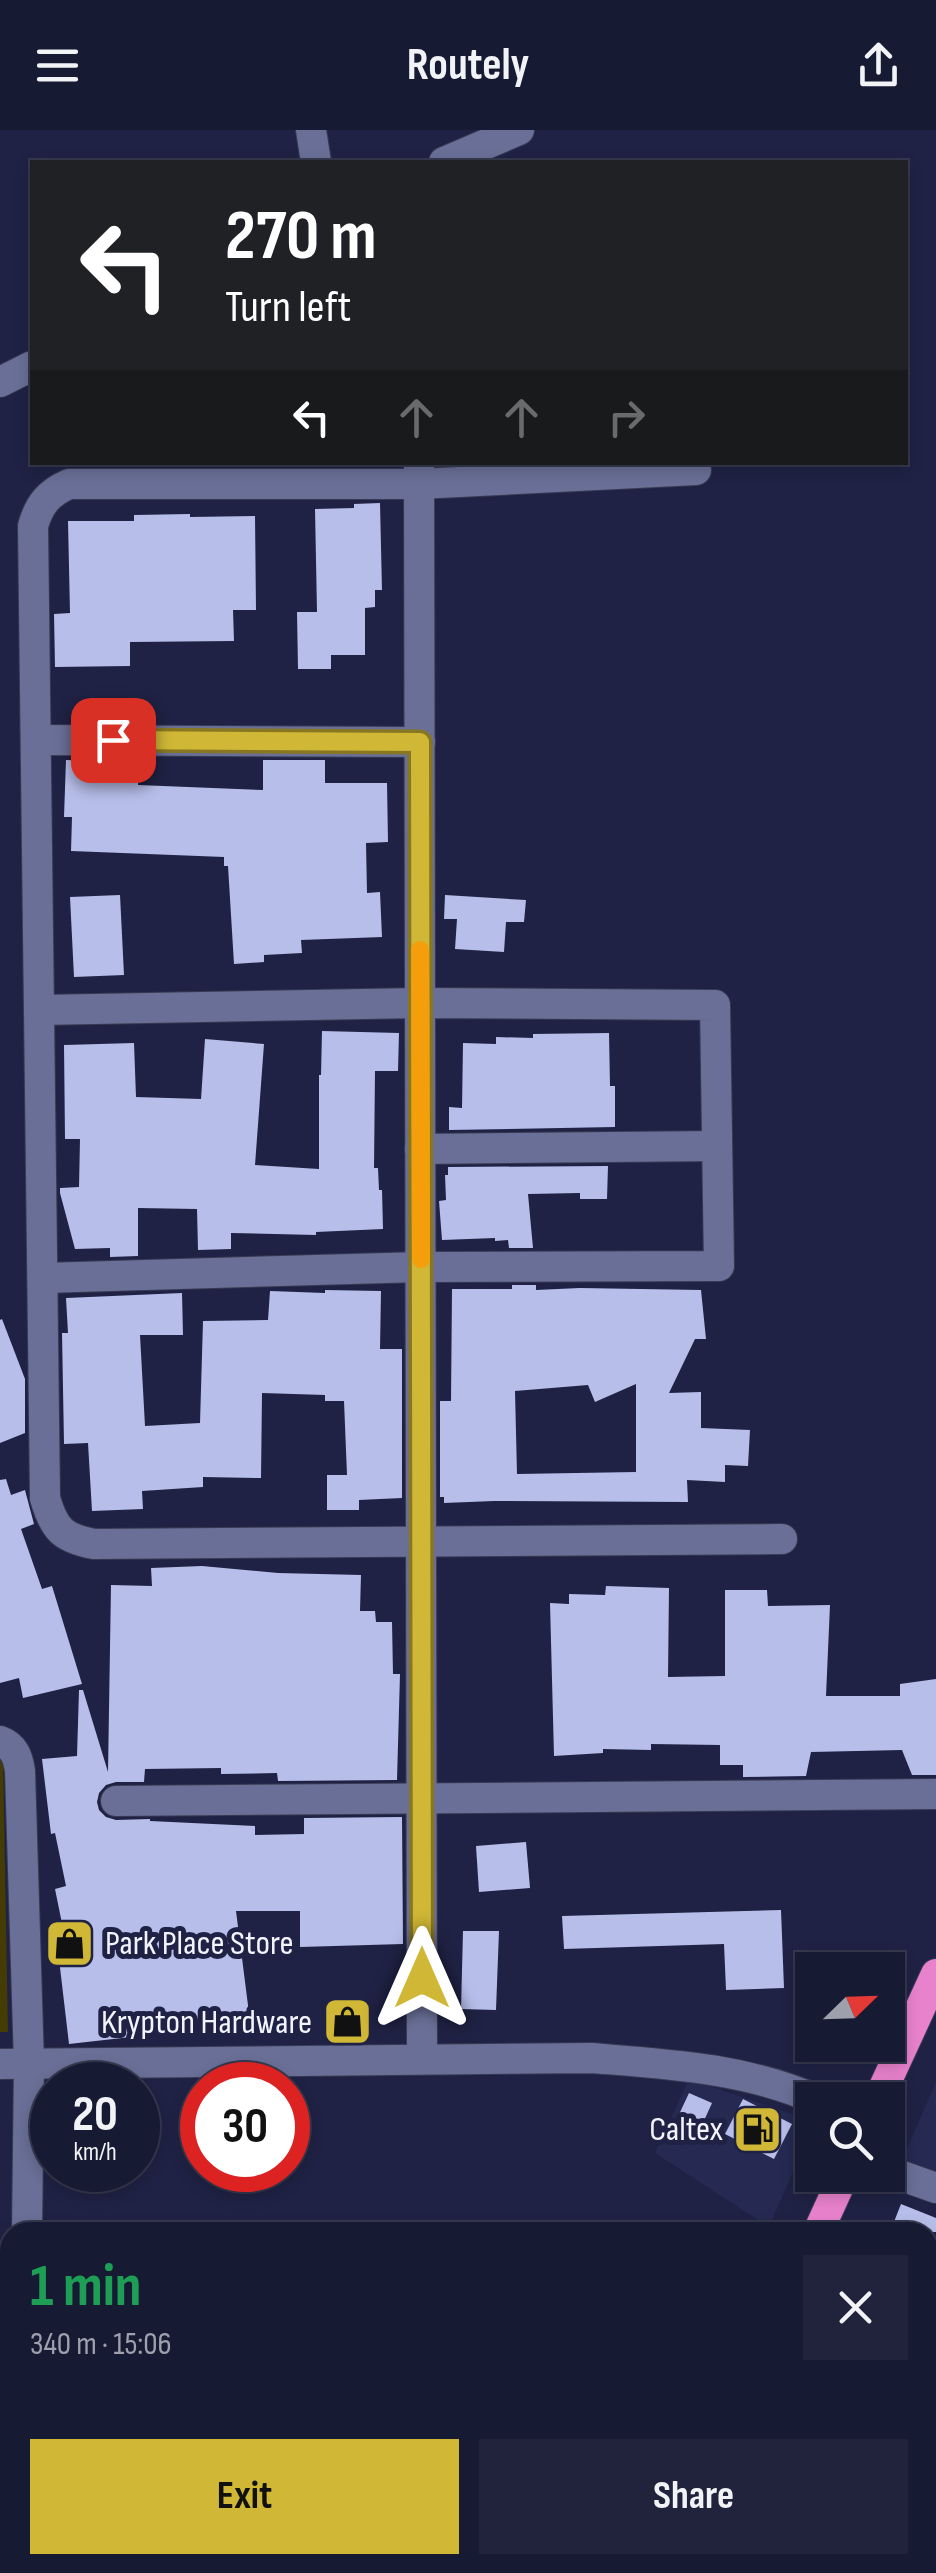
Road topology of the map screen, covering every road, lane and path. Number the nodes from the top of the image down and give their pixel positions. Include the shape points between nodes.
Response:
1 (311, 130) edge
2 (519, 130) edge
3 (316, 160) edge
4 (449, 160) edge
5 (30, 367) edge
6 (0, 382) edge
7 (696, 470) dead end
8 (419, 473) edge
9 (36, 740) junction
10 (420, 742) junction
11 (420, 1003) junction
12 (39, 1010) junction
13 (717, 1146) junction
14 (420, 1149) junction
15 (421, 1267) junction
16 (42, 1278) junction
17 (782, 1539) dead end
18 (422, 1542) junction
19 (0, 1742) edge
20 (936, 1794) edge
21 (422, 1799) junction
22 (116, 1802) dead end
23 (936, 1974) edge
24 (422, 2059) junction
25 (14, 2064) edge
26 (886, 2082) edge
27 (795, 2091) edge
28 (905, 2176) edge
29 (936, 2188) edge
30 (836, 2192) edge
31 (26, 2222) edge
32 (823, 2222) edge

1 - 3 street
2 - 4 street
5 - 6 street
7 - 8 street
8 - 9 street via 56,489 41,504 34,526
8 - 10 street
9 - 10 street
9 - 12 street
10 - 11 street
11 - 12 street
11 - 13 street via 715,1005
11 - 14 street
12 - 16 street
13 - 14 street
13 - 15 street via 719,1266
14 - 15 street
15 - 16 street
15 - 18 street
16 - 18 street via 45,1498 61,1532 94,1544
17 - 18 street
18 - 21 street
19 - 25 street via 12,1749 20,1771
20 - 21 street
21 - 22 street
21 - 24 street
23 - 26 highway
24 - 25 street
24 - 27 street via 667,2064
25 - 31 street
28 - 29 street
30 - 32 highway

